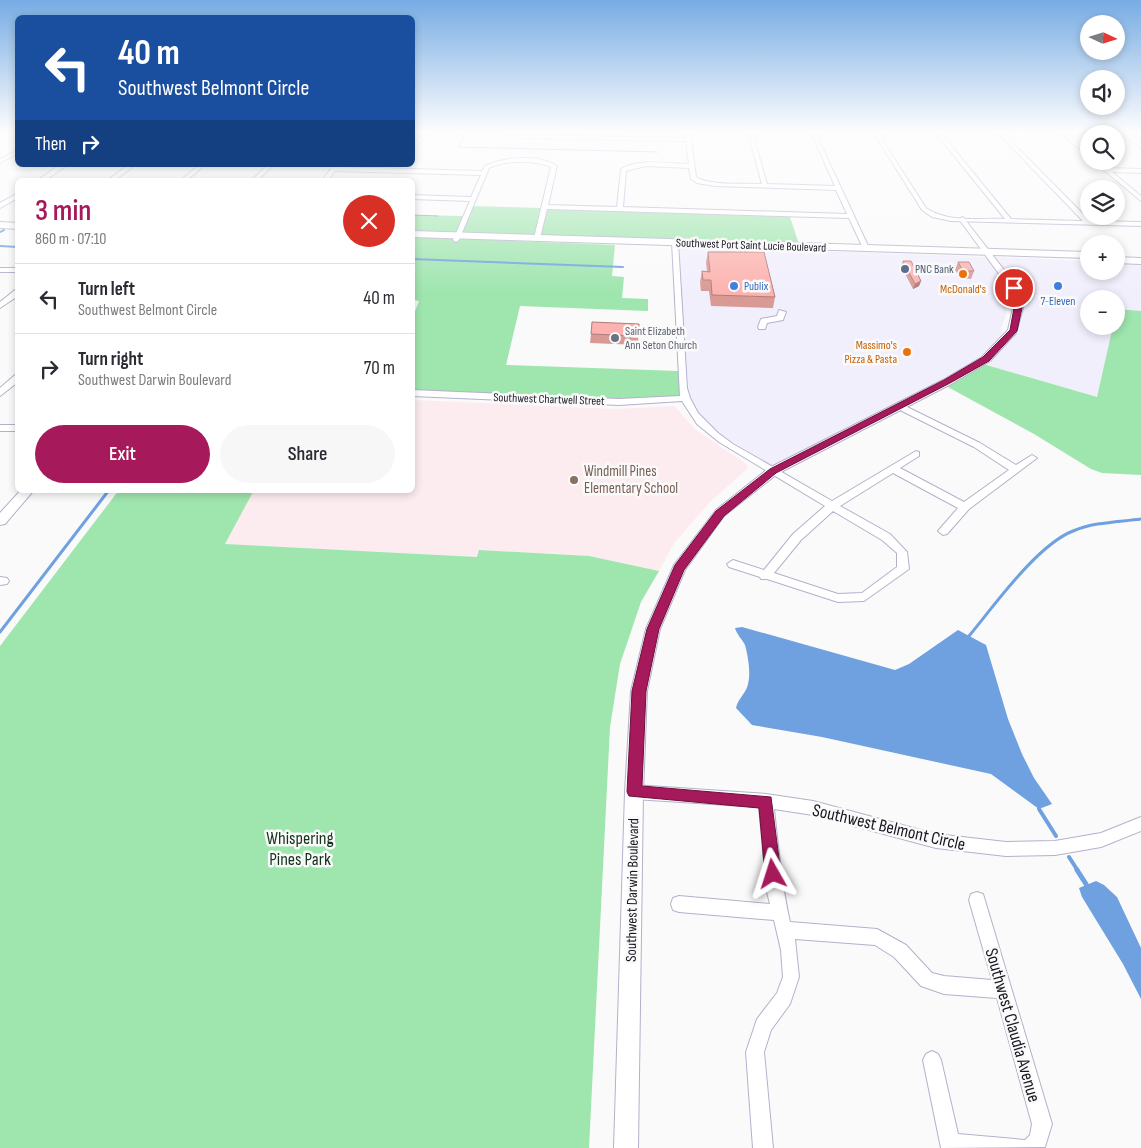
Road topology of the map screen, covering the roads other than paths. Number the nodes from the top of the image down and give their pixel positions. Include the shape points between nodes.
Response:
1 (479, 186) edge
2 (550, 186) edge
3 (622, 186) edge
4 (758, 186) edge
5 (765, 186) joint
6 (909, 186) edge
7 (981, 186) edge
8 (1053, 186) edge
9 (1126, 186) edge
10 (839, 188) joint
11 (15, 197) edge
12 (415, 197) edge
13 (1140, 197) edge
14 (473, 199) junction
15 (0, 206) edge
16 (545, 207) junction
17 (620, 209) junction
18 (1080, 213) edge
19 (852, 216) junction
20 (963, 219) junction
21 (1010, 220) junction
22 (0, 221) edge
23 (15, 222) edge
24 (1080, 223) edge
25 (1125, 224) edge
26 (1141, 224) edge
27 (0, 225) edge
28 (15, 226) edge
29 (415, 234) edge
30 (415, 238) edge
31 (457, 238) junction
32 (537, 238) junction
33 (675, 245) junction
34 (866, 248) junction
35 (847, 252) junction
36 (988, 254) junction
37 (1080, 255) edge
38 (1125, 256) edge
39 (1141, 257) edge
40 (1080, 259) edge
41 (1125, 260) edge
42 (1141, 261) edge
43 (0, 270) edge
44 (15, 270) edge
45 (15, 294) edge
46 (0, 306) edge
47 (782, 312) dead end
48 (762, 327) dead end
49 (15, 380) edge
50 (0, 393) edge
51 (415, 393) edge
52 (685, 398) junction
53 (899, 406) junction
54 (0, 428) edge
55 (15, 428) edge
56 (916, 454) dead end
57 (1032, 458) dead end
58 (1015, 469) junction
59 (894, 470) junction
60 (773, 471) junction
61 (25, 493) edge
62 (832, 506) junction
63 (965, 507) junction
64 (0, 521) edge
65 (943, 531) dead end
66 (733, 564) dead end
67 (765, 576) junction
68 (634, 792) junction
69 (766, 801) junction
70 (1141, 824) edge
71 (977, 900) dead end
72 (679, 904) dead end
73 (782, 912) junction
74 (784, 930) junction
75 (1004, 990) junction
76 (932, 1060) dead end
77 (950, 1145) edge
78 (626, 1148) edge
79 (763, 1148) edge
80 (1021, 1148) edge
81 (1030, 1148) edge

1 - 14 street
2 - 16 street
3 - 17 street
4 - 5 street
5 - 10 street
6 - 20 street via 924,209 934,216
7 - 21 street
8 - 18 street
9 - 13 street
10 - 19 street
11 - 15 street
12 - 14 street
14 - 31 street
16 - 17 street
16 - 32 street
17 - 19 street
19 - 34 street
20 - 21 street
20 - 36 street, Southwest Darwin Boulevard
21 - 24 street
22 - 23 main road
25 - 26 street
27 - 28 main road
29 - 31 main road, Southwest Port Saint Lucie Boulevard
30 - 31 main road, Southwest Port Saint Lucie Boulevard
31 - 32 main road, Southwest Port Saint Lucie Boulevard
31 - 33 main road, Southwest Port Saint Lucie Boulevard
32 - 33 main road, Southwest Port Saint Lucie Boulevard
33 - 34 main road, Southwest Port Saint Lucie Boulevard
33 - 35 main road, Southwest Port Saint Lucie Boulevard
33 - 52 street
34 - 35 main road
34 - 36 main road, Southwest Port Saint Lucie Boulevard
35 - 36 main road, Southwest Port Saint Lucie Boulevard
36 - 37 main road, Southwest Port Saint Lucie Boulevard
36 - 40 main road, Southwest Port Saint Lucie Boulevard
36 - 53 street, Southwest Darwin Boulevard via 1014,288 1018,308 1013,331 986,359
38 - 39 main road
41 - 42 main road
43 - 44 street
45 - 46 street
47 - 48 street via 780,318 764,321
49 - 50 street
51 - 52 street, Southwest Chartwell Street via 619,402
52 - 60 street via 710,432
53 - 58 street via 977,445
53 - 60 street, Southwest Darwin Boulevard
54 - 55 street
56 - 59 street
57 - 58 street
58 - 63 street
59 - 62 street
59 - 63 street
60 - 62 street
60 - 68 street, Southwest Darwin Boulevard via 720,513 679,568 653,629 639,691
61 - 64 street
62 - 67 street via 797,537
62 - 67 street via 886,536 902,552 902,569 864,597 838,598
63 - 65 street
66 - 67 street
68 - 69 street, Southwest Belmont Circle
68 - 78 street, Southwest Darwin Boulevard
69 - 70 street, Southwest Belmont Circle via 813,808 936,841 1006,849 1055,848 1092,841
69 - 73 street via 775,892
71 - 75 street, Southwest Claudia Avenue
72 - 73 street
73 - 74 street
74 - 75 street via 877,937 895,947 927,980 944,985
74 - 79 street via 791,977 784,998 762,1025 756,1052
75 - 81 street, Southwest Claudia Avenue via 1042,1124 1038,1140
76 - 77 street
77 - 80 street

